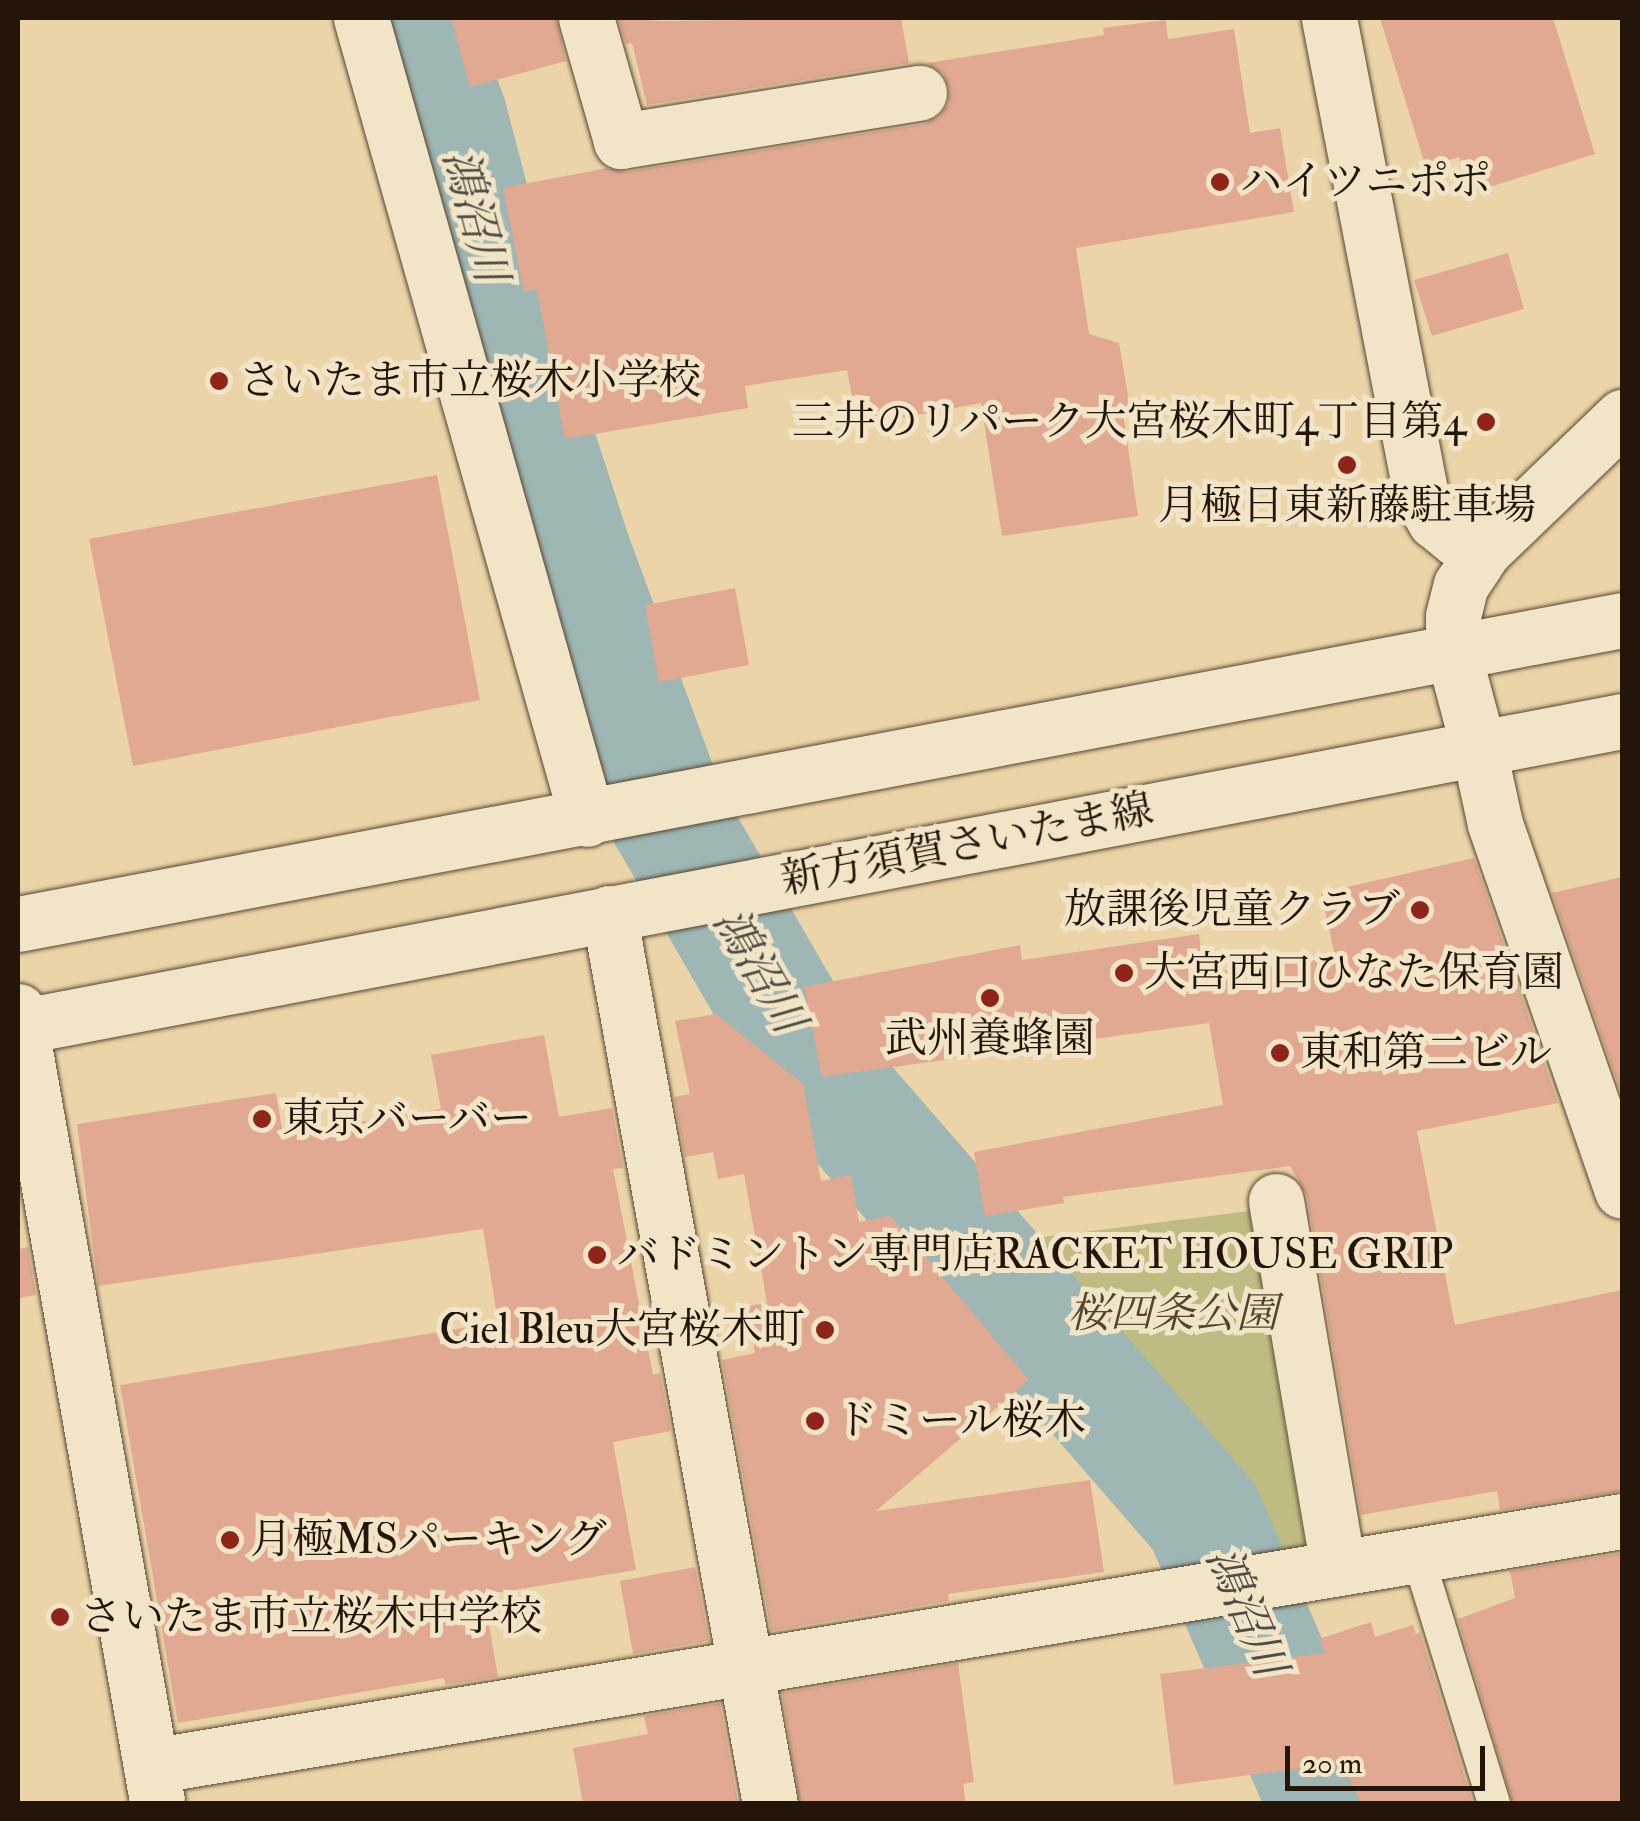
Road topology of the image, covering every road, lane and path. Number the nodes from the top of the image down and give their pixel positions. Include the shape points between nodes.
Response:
1 (586, 18) edge
2 (1329, 18) edge
3 (362, 19) edge
4 (919, 93) dead end
5 (1622, 417) edge
6 (1484, 550) junction
7 (1622, 620) edge
8 (1453, 652) junction
9 (1622, 721) edge
10 (1478, 746) junction
11 (603, 816) junction
12 (625, 910) junction
13 (18, 924) edge
14 (19, 1022) edge
15 (1622, 1192) edge
16 (1276, 1202) dead end
17 (1622, 1521) edge
18 (1417, 1553) junction
19 (1318, 1569) junction
20 (746, 1668) junction
21 (154, 1785) edge
22 (770, 1804) edge
23 (1494, 1804) edge

1 - 4 street via 621,142
2 - 6 street via 1422,497 1434,520 1457,540
3 - 11 street
5 - 6 street
6 - 8 street via 1462,585
7 - 8 street
8 - 10 street
8 - 11 street
9 - 10 street, 新方須賀さいたま線
10 - 12 street, 新方須賀さいたま線
10 - 15 street via 1495,824
11 - 13 street
12 - 14 street, 新方須賀さいたま線
12 - 20 street
14 - 21 street
16 - 19 street
17 - 18 street
18 - 19 street
18 - 23 lane
19 - 20 street
20 - 21 street
20 - 22 street

